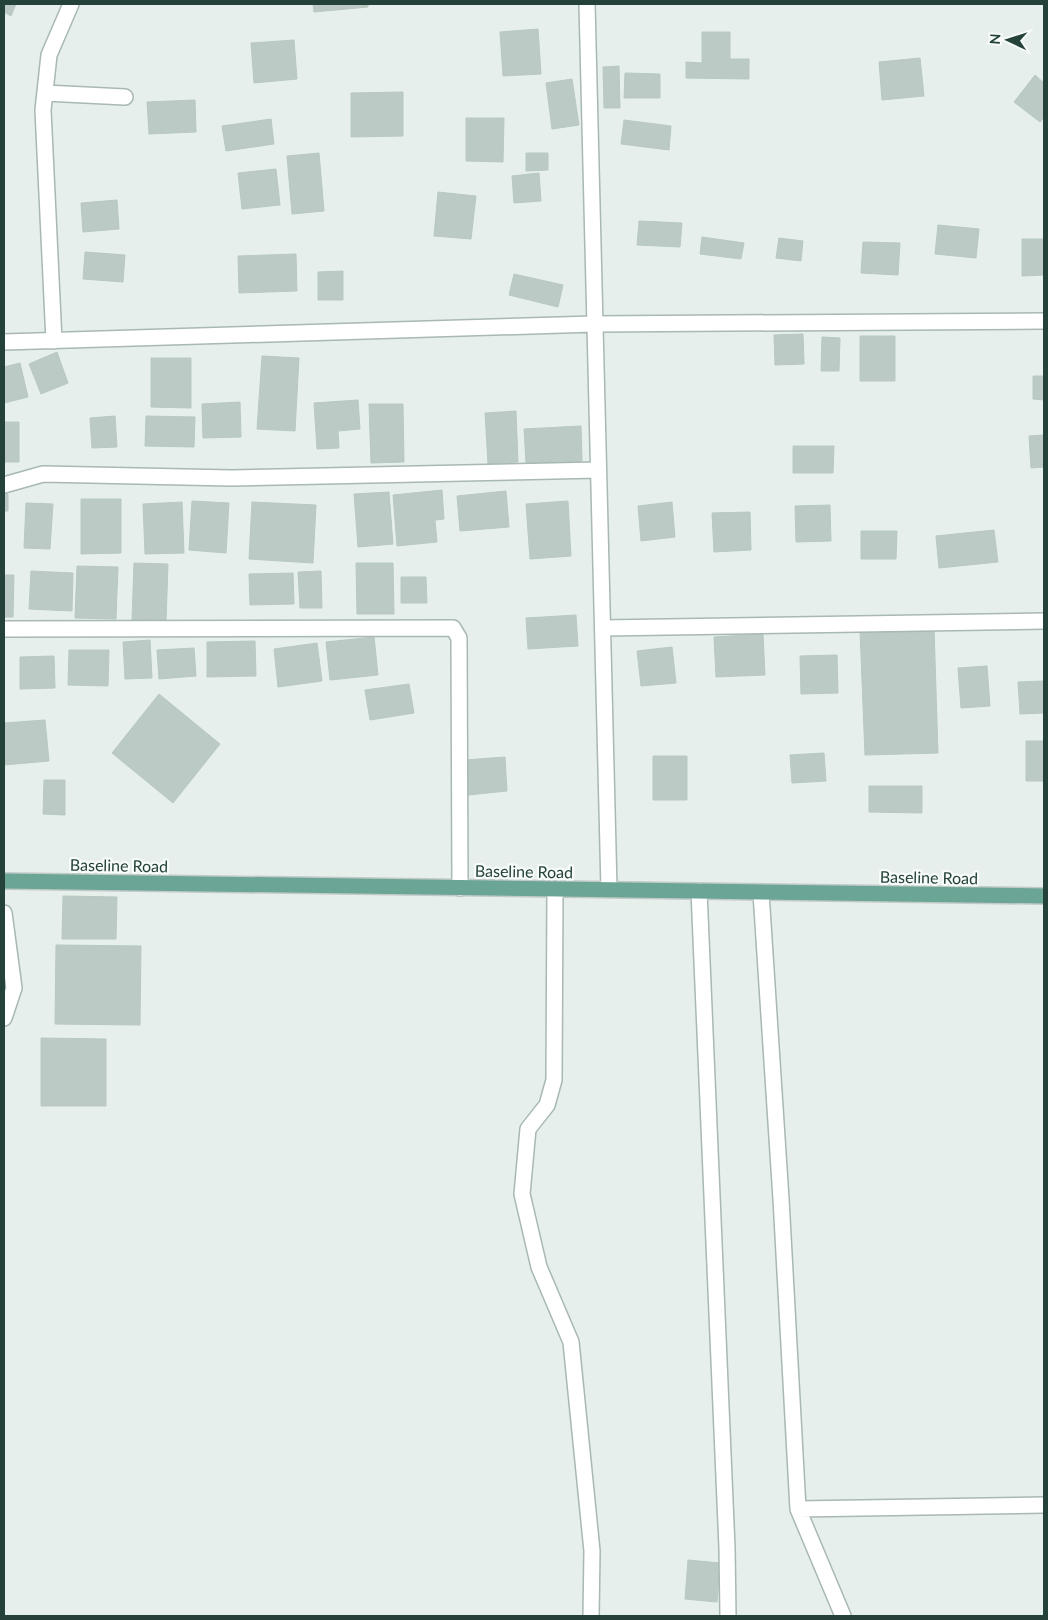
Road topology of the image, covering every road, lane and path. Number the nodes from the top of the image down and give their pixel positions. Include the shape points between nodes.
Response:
1 (72, 4) edge
2 (587, 4) edge
3 (45, 93) junction
4 (125, 97) dead end
5 (1044, 321) edge
6 (594, 324) junction
7 (54, 341) junction
8 (4, 342) edge
9 (598, 470) junction
10 (4, 485) edge
11 (1044, 621) edge
12 (603, 628) junction
13 (4, 629) edge
14 (4, 881) edge
15 (460, 888) junction
16 (609, 889) junction
17 (555, 890) junction
18 (699, 891) junction
19 (761, 893) junction
20 (1044, 896) edge
21 (4, 913) edge
22 (4, 1018) edge
23 (1044, 1505) edge
24 (798, 1509) junction
25 (591, 1616) edge
26 (728, 1616) edge
27 (842, 1616) edge

1 - 3 street via 49,55
2 - 6 street
3 - 4 street
3 - 7 street via 43,110
5 - 6 street
6 - 7 street
6 - 9 street
7 - 8 street
9 - 10 street via 231,478 43,474
9 - 12 street
11 - 12 street
12 - 16 street
13 - 15 street via 453,628 459,638
14 - 15 main road, Baseline Road
15 - 17 main road, Baseline Road
16 - 17 main road, Baseline Road
16 - 18 main road, Baseline Road
17 - 25 street via 554,1080 547,1105 528,1130 522,1194 539,1267 571,1342 592,1551
18 - 19 main road, Baseline Road
18 - 26 street
19 - 20 main road, Baseline Road
19 - 24 street
21 - 22 street via 14,988
23 - 24 street
24 - 27 street

